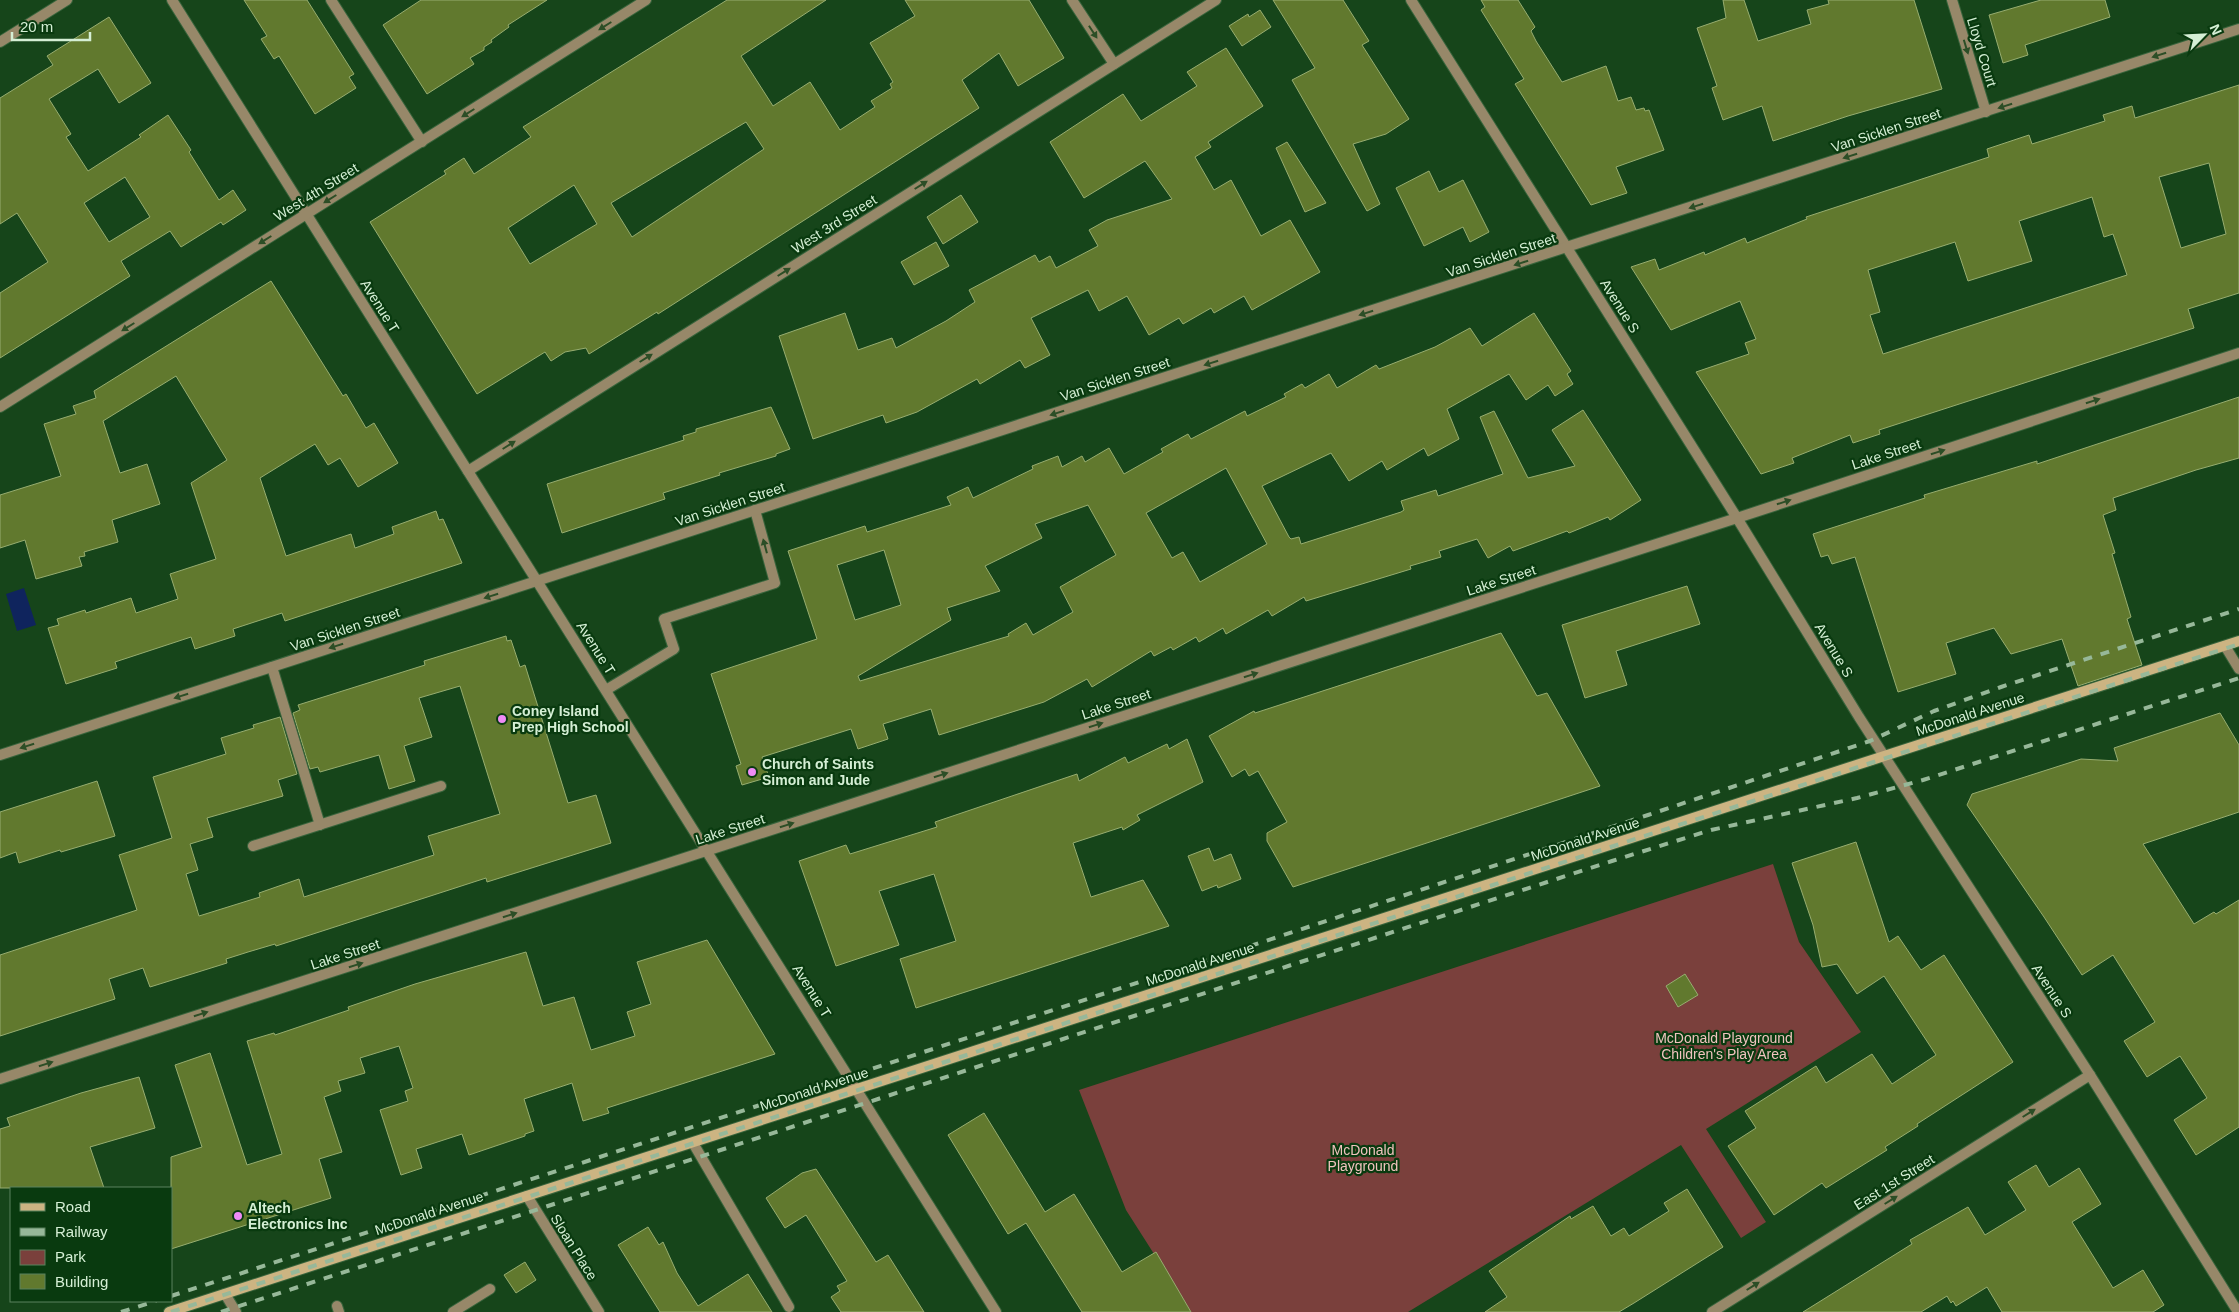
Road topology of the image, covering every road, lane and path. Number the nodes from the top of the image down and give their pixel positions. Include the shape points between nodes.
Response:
1 (67, 0) edge
2 (172, 0) edge
3 (331, 0) edge
4 (646, 0) edge
5 (1072, 0) edge
6 (1216, 0) edge
7 (1411, 0) edge
8 (1952, 0) edge
9 (2239, 29) edge
10 (0, 42) edge
11 (1114, 64) junction
12 (1986, 112) junction
13 (422, 142) junction
14 (306, 214) junction
15 (1567, 248) junction
16 (2239, 353) edge
17 (0, 407) edge
18 (468, 471) junction
19 (755, 510) junction
20 (1738, 518) junction
21 (537, 581) junction
22 (2239, 641) edge
23 (2225, 646) junction
24 (272, 666) junction
25 (2239, 669) edge
26 (606, 690) junction
27 (0, 755) edge
28 (1884, 757) junction
29 (441, 786) dead end
30 (320, 825) junction
31 (253, 846) dead end
32 (707, 851) junction
33 (2090, 1075) junction
34 (0, 1079) edge
35 (856, 1090) junction
36 (693, 1143) junction
37 (526, 1196) junction
38 (490, 1289) dead end
39 (225, 1294) junction
40 (789, 1307) dead end
41 (169, 1312) edge
42 (236, 1312) edge
43 (453, 1312) edge
44 (599, 1312) edge
45 (996, 1312) edge
46 (1712, 1312) edge
47 (2238, 1312) edge

1 - 10 street
2 - 14 street, Avenue T
3 - 13 street
4 -> 13 street, West 4th Street
5 -> 11 street
6 - 11 street, West 3rd Street
7 - 15 street, Avenue S
8 -> 12 street, Lloyd Court
9 -> 12 street, Van Sicklen Street
18 -> 11 street, West 3rd Street
12 -> 15 street, Van Sicklen Street
13 -> 14 street, West 4th Street
14 -> 17 street, West 4th Street
14 - 18 street, Avenue T
15 -> 19 street, Van Sicklen Street
15 - 20 street, Avenue S
20 -> 16 street, Lake Street
18 - 21 street, Avenue T
19 - 21 street, Van Sicklen Street
26 -> 19 street via 674,649 664,619 775,583
20 - 28 street, Avenue S
32 -> 20 street, Lake Street
21 -> 24 street, Van Sicklen Street
21 - 26 street, Avenue T
22 - 23 main road, McDonald Avenue
23 - 25 street
23 - 28 main road, McDonald Avenue
24 -> 27 street, Van Sicklen Street
24 - 30 street
26 - 32 street, Avenue T
28 - 33 street, Avenue S
28 - 35 main road, McDonald Avenue
29 - 30 street
30 - 31 street
34 -> 32 street, Lake Street
32 - 35 street, Avenue T
46 -> 33 street, East 1st Street
33 - 47 street, Avenue S
35 - 36 main road, McDonald Avenue
35 - 45 street, Avenue T
36 - 37 main road, McDonald Avenue
36 - 40 street
37 - 39 main road, McDonald Avenue
37 - 44 street, Sloan Place
38 - 43 street
39 - 41 main road, McDonald Avenue
39 - 42 street

